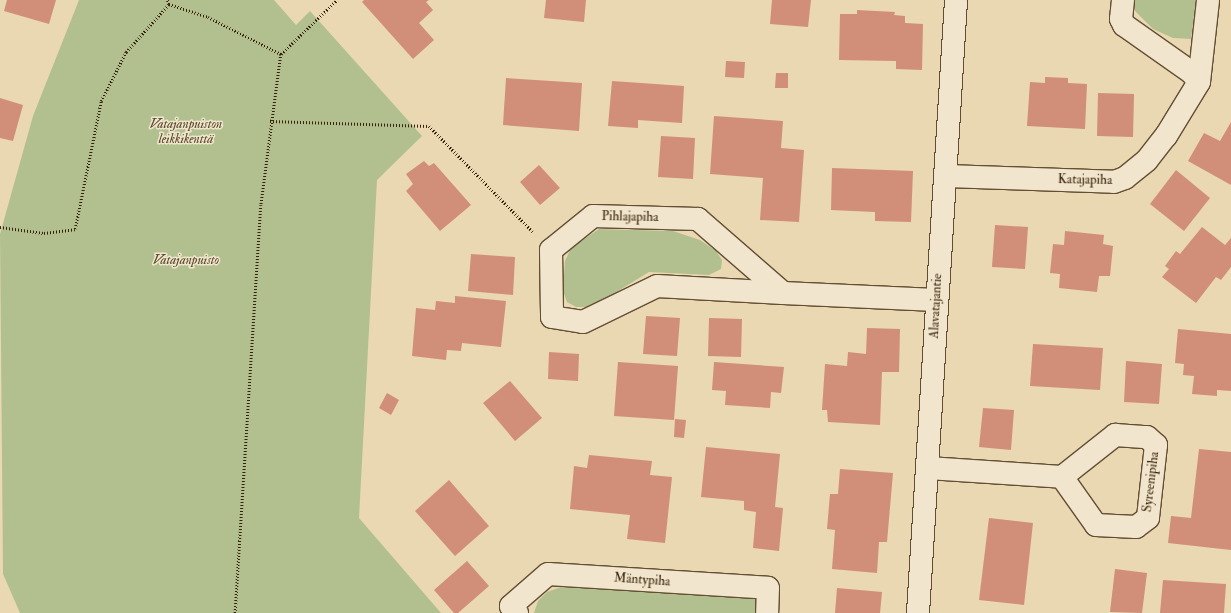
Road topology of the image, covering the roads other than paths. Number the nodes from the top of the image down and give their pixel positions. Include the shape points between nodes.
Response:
1 (956, 0) edge
2 (1123, 0) edge
3 (1208, 0) edge
4 (1199, 82) junction
5 (946, 176) junction
6 (783, 293) junction
7 (936, 300) junction
8 (928, 468) junction
9 (1062, 477) junction
10 (518, 613) edge
11 (767, 613) edge
12 (918, 613) edge

1 - 5 street, Alavatajantie
2 - 4 street via 1121,19 1124,25 1192,73
3 - 4 street, Katajapiha
4 - 5 street, Katajapiha via 1166,136 1147,160 1125,178 1114,182
5 - 7 street, Alavatajantie
6 - 6 street, Pihlajapiha via 657,286 584,322 552,317 551,250 593,216 698,219
6 - 7 street
7 - 8 street, Alavatajantie
8 - 9 street
8 - 12 street, Alavatajantie
9 - 9 street, Syreenipiha via 1115,434 1147,437 1156,445 1148,518 1136,527 1096,525
10 - 11 street, Mäntypiha via 511,606 548,574 768,588

